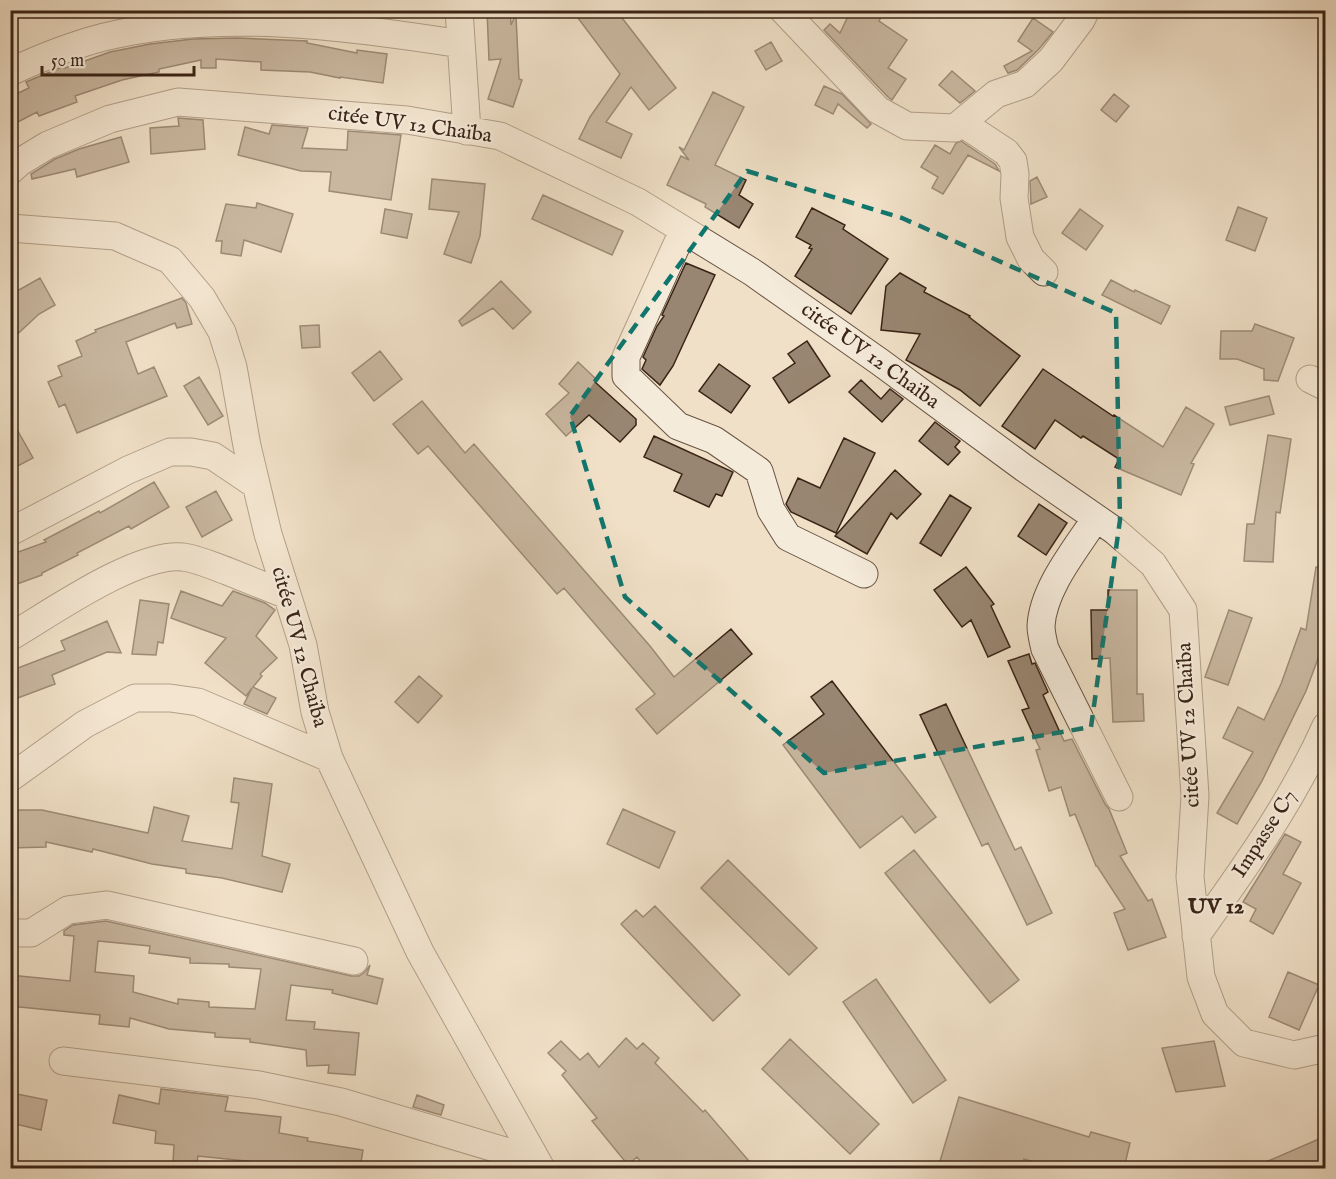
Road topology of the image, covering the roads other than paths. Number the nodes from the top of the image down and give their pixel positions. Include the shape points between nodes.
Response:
1 (459, 10) edge
2 (783, 10) edge
3 (1086, 10) edge
4 (462, 44) junction
5 (10, 72) edge
6 (962, 123) junction
7 (467, 130) junction
8 (10, 171) edge
9 (10, 228) edge
10 (683, 231) junction
11 (1044, 272) dead end
12 (256, 484) junction
13 (1096, 518) junction
14 (10, 532) edge
15 (864, 574) dead end
16 (287, 595) junction
17 (10, 637) edge
18 (1326, 726) edge
19 (329, 758) junction
20 (10, 778) edge
21 (1119, 797) dead end
22 (10, 933) edge
23 (1196, 936) junction
24 (354, 961) dead end
25 (1326, 1048) edge
26 (63, 1061) dead end
27 (538, 1164) edge

1 - 4 street
2 - 6 street via 878,110 907,126 954,128
3 - 6 street via 1051,60 1025,84 996,94
4 - 5 street via 257,22 200,23 104,37
4 - 7 street
6 - 11 street via 1006,152 1013,161 1020,237 1031,259
7 - 8 street, citée UV 12 Chaïba via 407,120 178,102 110,119 48,145
7 - 10 street, citée UV 12 Chaïba via 500,136 638,202
9 - 12 street, citée UV 12 Chaïba via 115,236 170,260 202,298 222,332 233,367
10 - 13 street, citée UV 12 Chaïba via 752,272
10 - 15 street via 626,357 626,376 678,426 714,440 759,471 771,510 788,537
12 - 14 street via 213,456 170,452
12 - 16 street, citée UV 12 Chaïba
13 - 21 street via 1053,586 1043,610 1041,628 1045,649
13 - 23 street, citée UV 12 Chaïba via 1153,564 1183,610 1195,796 1190,877
16 - 17 street via 203,562 183,557 159,558 102,583
16 - 19 street, citée UV 12 Chaïba via 303,645 315,712
18 - 23 street, Impasse C7 via 1309,764 1266,837
19 - 20 street via 198,702 135,698 85,724
19 - 27 street, citée UV 12 Chaïba via 420,952
22 - 24 street via 31,933 68,910 108,905
23 - 25 street, citée UV 12 Chaïba via 1201,977 1215,1014 1244,1043 1294,1055
26 - 27 street via 259,1085 341,1102

